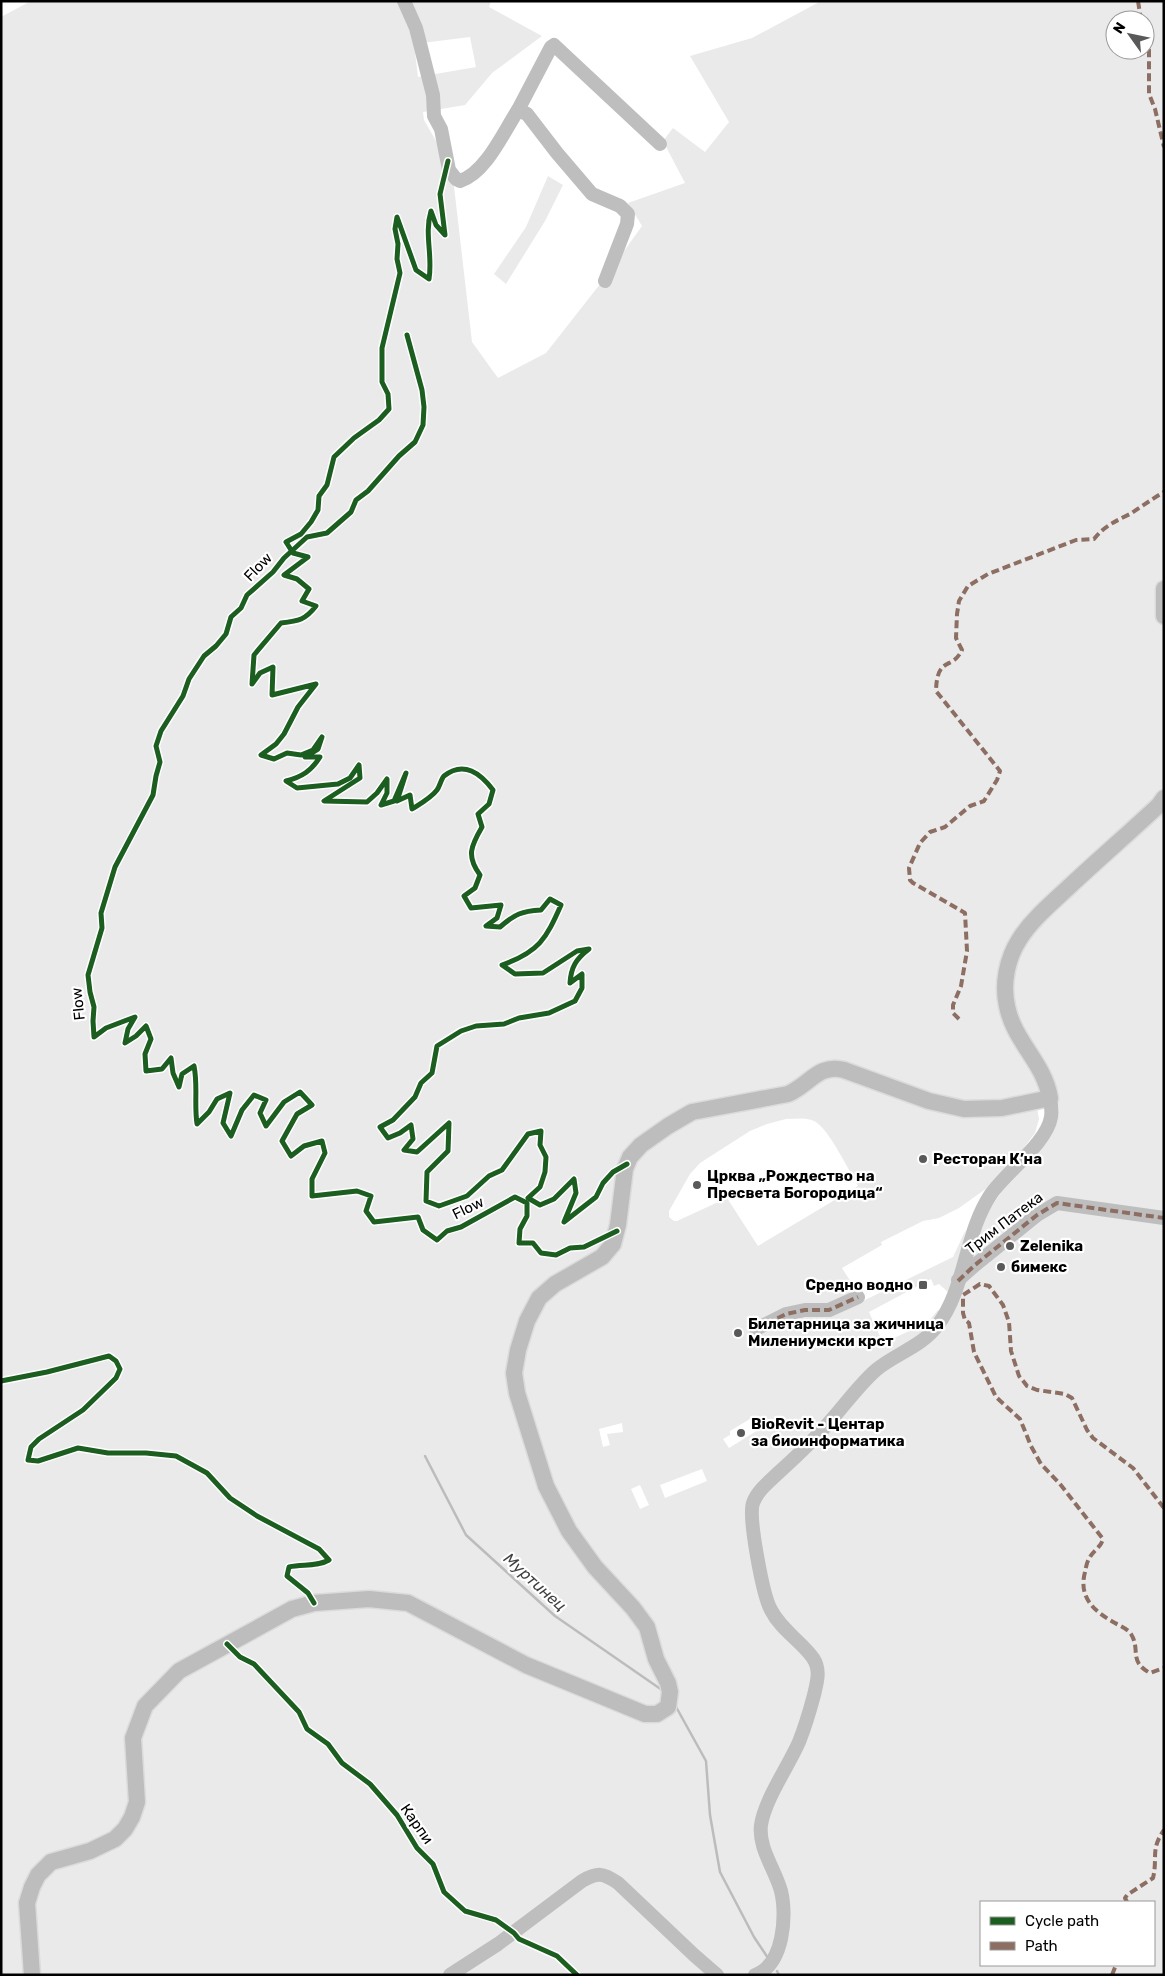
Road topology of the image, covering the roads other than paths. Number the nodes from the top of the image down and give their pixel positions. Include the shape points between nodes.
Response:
1 (404, 1) edge
2 (518, 110) junction
3 (660, 144) dead end
4 (605, 281) dead end
5 (1164, 589) edge
6 (1164, 616) edge
7 (1164, 798) edge
8 (1050, 1098) junction
9 (1164, 1218) edge
10 (958, 1281) junction
11 (858, 1297) dead end
12 (756, 1329) dead end
13 (32, 1975) edge
14 (450, 1975) edge
15 (717, 1975) edge
16 (755, 1975) edge

1 - 2 street via 416,28 449,170 456,179 470,178 482,165
2 - 3 street via 554,44
2 - 4 street via 527,114 592,194 620,206 628,214
5 - 6 main road
7 - 8 main road via 1036,918 1019,940 1009,962 1006,1000 1010,1020 1041,1069
8 - 10 street via 1049,1123 1035,1145 994,1189 984,1206 971,1235
8 - 13 main road via 1002,1108 964,1110 832,1068 816,1073 788,1094 692,1112 641,1145 630,1157 625,1170 613,1244 602,1257 555,1284 539,1298 527,1321 514,1374 546,1486 569,1531 595,1567 634,1608 647,1627 656,1659 668,1684 668,1707 657,1714 645,1714 526,1665 408,1603 369,1599 314,1602 292,1609 179,1671 144,1706 133,1738 137,1802 125,1829 115,1839 90,1851 51,1862 32,1887 27,1903
9 - 10 street, Трим Патека via 1057,1203 1037,1214
10 - 16 street via 947,1311 933,1332 870,1375 815,1438 765,1486 753,1503 752,1523 768,1604 777,1621 813,1658 818,1674 799,1742 761,1826 762,1841 781,1890 784,1913 775,1959
11 - 12 street via 829,1310 786,1314
14 - 15 street via 582,1882 603,1874 618,1883

